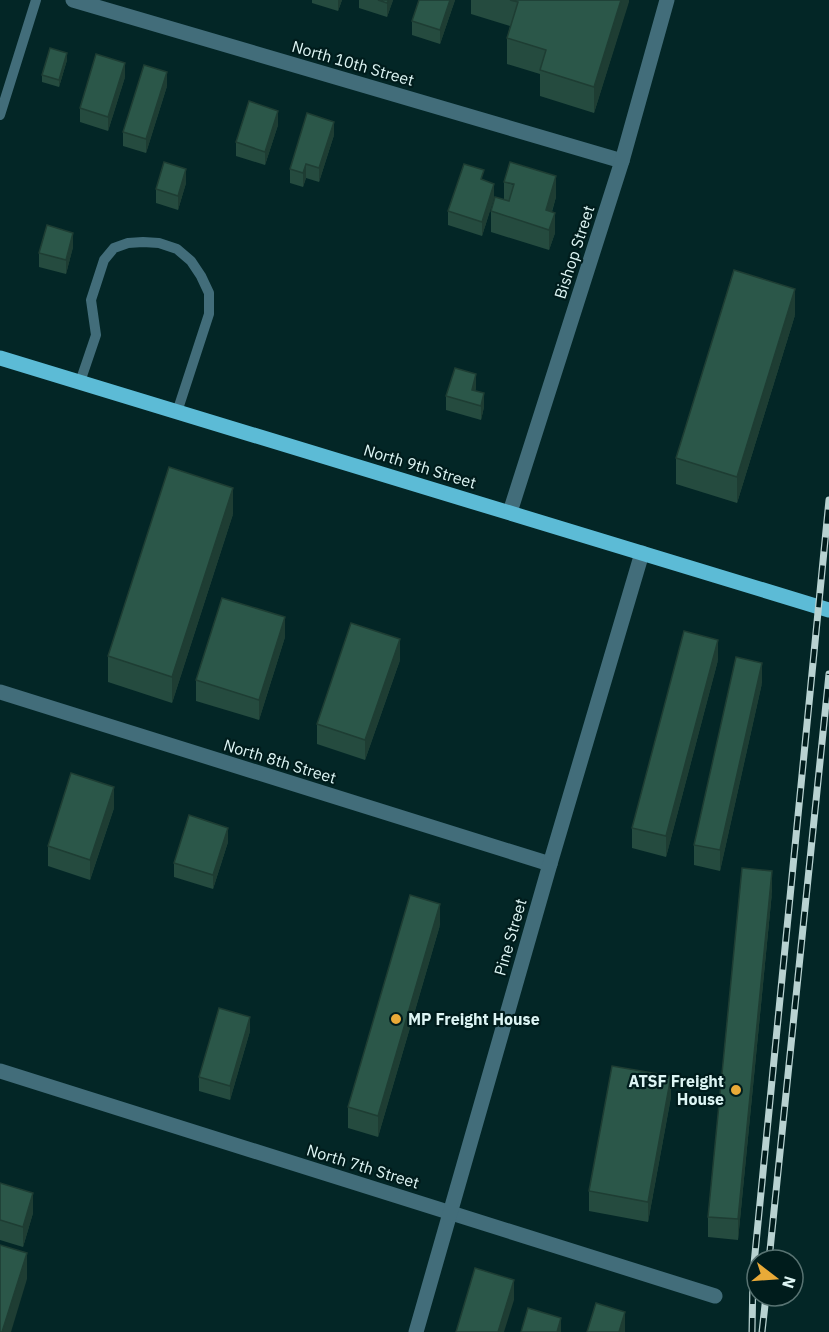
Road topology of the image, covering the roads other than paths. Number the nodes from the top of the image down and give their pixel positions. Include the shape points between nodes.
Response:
1 (36, 0) edge
2 (74, 0) edge
3 (667, 0) edge
4 (0, 115) edge
5 (622, 161) junction
6 (0, 358) edge
7 (81, 382) junction
8 (177, 412) junction
9 (510, 512) junction
10 (642, 553) junction
11 (829, 610) edge
12 (0, 692) edge
13 (550, 864) junction
14 (0, 1071) edge
15 (451, 1212) junction
16 (715, 1296) dead end
17 (416, 1332) edge

1 - 4 lane
2 - 5 street, North 10th Street
3 - 5 street, Bishop Street
5 - 9 street, Bishop Street
6 - 7 main road, North 9th Street
7 - 8 main road, North 9th Street
7 - 8 lane via 96,335 91,300 104,260 114,248 128,243 159,243 177,249 191,261 209,293 209,314
8 - 9 main road, North 9th Street
9 - 10 main road, North 9th Street
10 - 11 main road, North 9th Street
10 - 13 street, Pine Street
12 - 13 street, North 8th Street
13 - 15 street, Pine Street
14 - 15 street, North 7th Street
15 - 16 street, North 7th Street
15 - 17 street, Pine Street

